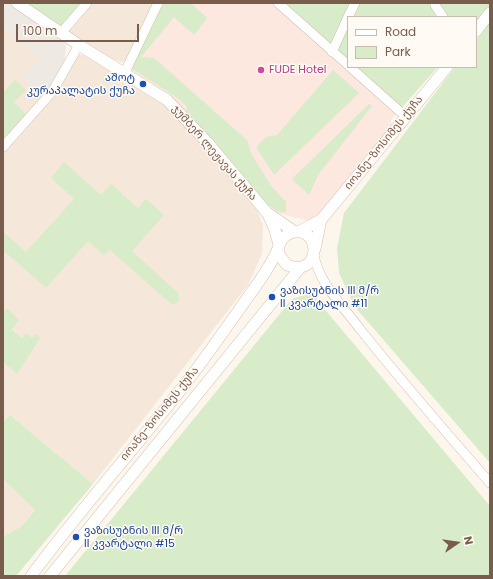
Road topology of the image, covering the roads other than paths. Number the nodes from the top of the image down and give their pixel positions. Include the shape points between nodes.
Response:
1 (17, 3) edge
2 (87, 3) edge
3 (158, 3) edge
4 (278, 3) edge
5 (355, 3) edge
6 (435, 5) dead end
7 (490, 13) edge
8 (348, 16) edge
9 (442, 16) edge
10 (347, 19) edge
11 (477, 30) edge
12 (61, 33) junction
13 (79, 45) junction
14 (332, 52) junction
15 (347, 64) edge
16 (351, 68) edge
17 (446, 68) edge
18 (125, 72) junction
19 (405, 116) junction
20 (3, 147) edge
21 (268, 214) junction
22 (321, 220) junction
23 (297, 232) junction
24 (279, 247) junction
25 (314, 253) junction
26 (301, 268) junction
27 (326, 285) junction
28 (490, 483) edge
29 (34, 574) edge
30 (50, 576) edge

1 - 12 street, ჯუმბერ ლეჟავას ქუჩა
2 - 12 street
3 - 18 street
4 - 14 street
5 - 8 street
6 - 9 street
7 - 11 street
10 - 14 street
12 - 13 street, ჯუმბერ ლეჟავას ქუჩა
13 - 18 street, ჯუმბერ ლეჟავას ქუჩა
13 - 20 street via 52,92
14 - 15 street
16 - 19 street
17 - 19 street, იოანე-ზოსიმეს ქუჩა
18 - 21 street, ჯუმბერ ლეჟავას ქუჩა via 167,100 208,143
19 - 22 street, იოანე-ზოსიმეს ქუჩა
21 - 23 street, ჯუმბერ ლეჟავას ქუჩა
21 - 24 street, ჯუმბერ ლეჟავას ქუჩა
22 - 23 street, იოანე-ზოსიმეს ქუჩა
22 - 25 street, იოანე-ზოსიმეს ქუჩა
23 - 24 street via 286,235
23 - 25 street via 308,237
24 - 26 street via 283,262 292,268
24 - 29 street, იოანე-ზოსიმეს ქუჩა via 259,282 209,353
25 - 26 street via 309,263
25 - 27 street via 316,268
26 - 27 street
26 - 30 street, იოანე-ზოსიმეს ქუჩა
27 - 28 street via 385,361

